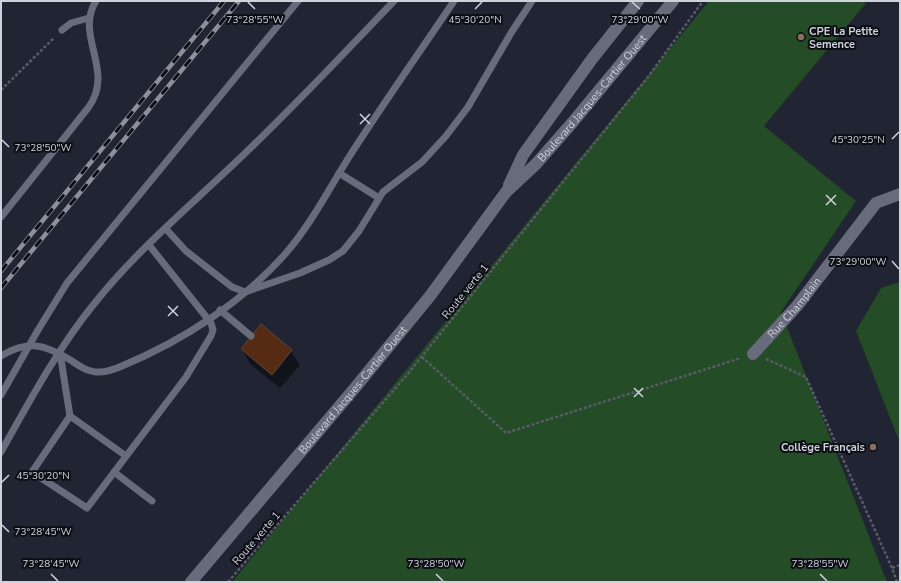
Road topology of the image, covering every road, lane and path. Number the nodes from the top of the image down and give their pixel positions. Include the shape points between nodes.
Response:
1 (96, 1) edge
2 (298, 1) edge
3 (394, 1) edge
4 (454, 1) edge
5 (532, 1) edge
6 (638, 1) edge
7 (673, 1) edge
8 (703, 1) edge
9 (89, 18) junction
10 (62, 30) joint
11 (1, 90) edge
12 (339, 173) junction
13 (506, 192) junction
14 (900, 194) edge
15 (378, 198) junction
16 (1, 217) edge
17 (166, 229) junction
18 (149, 245) junction
19 (245, 292) junction
20 (220, 310) junction
21 (208, 319) junction
22 (251, 336) dead end
23 (29, 346) junction
24 (60, 354) junction
25 (753, 354) junction
26 (1, 356) edge
27 (422, 358) junction
28 (1, 395) edge
29 (70, 416) junction
30 (1, 452) edge
31 (126, 456) junction
32 (114, 472) junction
33 (152, 500) dead end
34 (900, 565) edge
35 (892, 568) junction
36 (191, 582) edge
37 (228, 582) edge
38 (896, 582) edge

1 - 9 lane
2 - 23 lane via 72,277
3 - 17 lane via 248,150
4 - 12 lane
5 - 15 lane via 459,120 422,162
6 - 13 main road, Boulevard Jacques-Cartier Ouest via 592,59 523,155
7 - 13 main road, Boulevard Jacques-Cartier Ouest via 572,123 536,164
8 - 27 path, Route verte 1 via 648,76
9 - 10 lane via 71,23
9 - 16 lane via 99,77 97,93
10 - 11 path
12 - 15 lane
12 - 19 lane via 286,253
13 - 36 main road, Boulevard Jacques-Cartier Ouest via 430,296
14 - 25 main road, Rue Champlain via 876,203 797,306
15 - 19 lane via 352,241 329,260
17 - 18 lane
17 - 19 lane via 192,256 232,287
18 - 21 lane
18 - 24 lane via 105,290
19 - 20 lane
20 - 21 lane
20 - 22 lane
21 - 24 lane via 159,348 111,370 92,372
21 - 31 lane via 213,330 195,364
23 - 24 lane via 45,346
23 - 26 lane
23 - 28 lane
24 - 29 lane
24 - 30 lane
25 - 27 path via 506,433
25 - 35 path via 806,377
27 - 37 path, Route verte 1
29 - 31 lane
29 - 32 lane via 32,472 87,508
31 - 32 lane
32 - 33 lane
34 - 35 path
35 - 38 path

